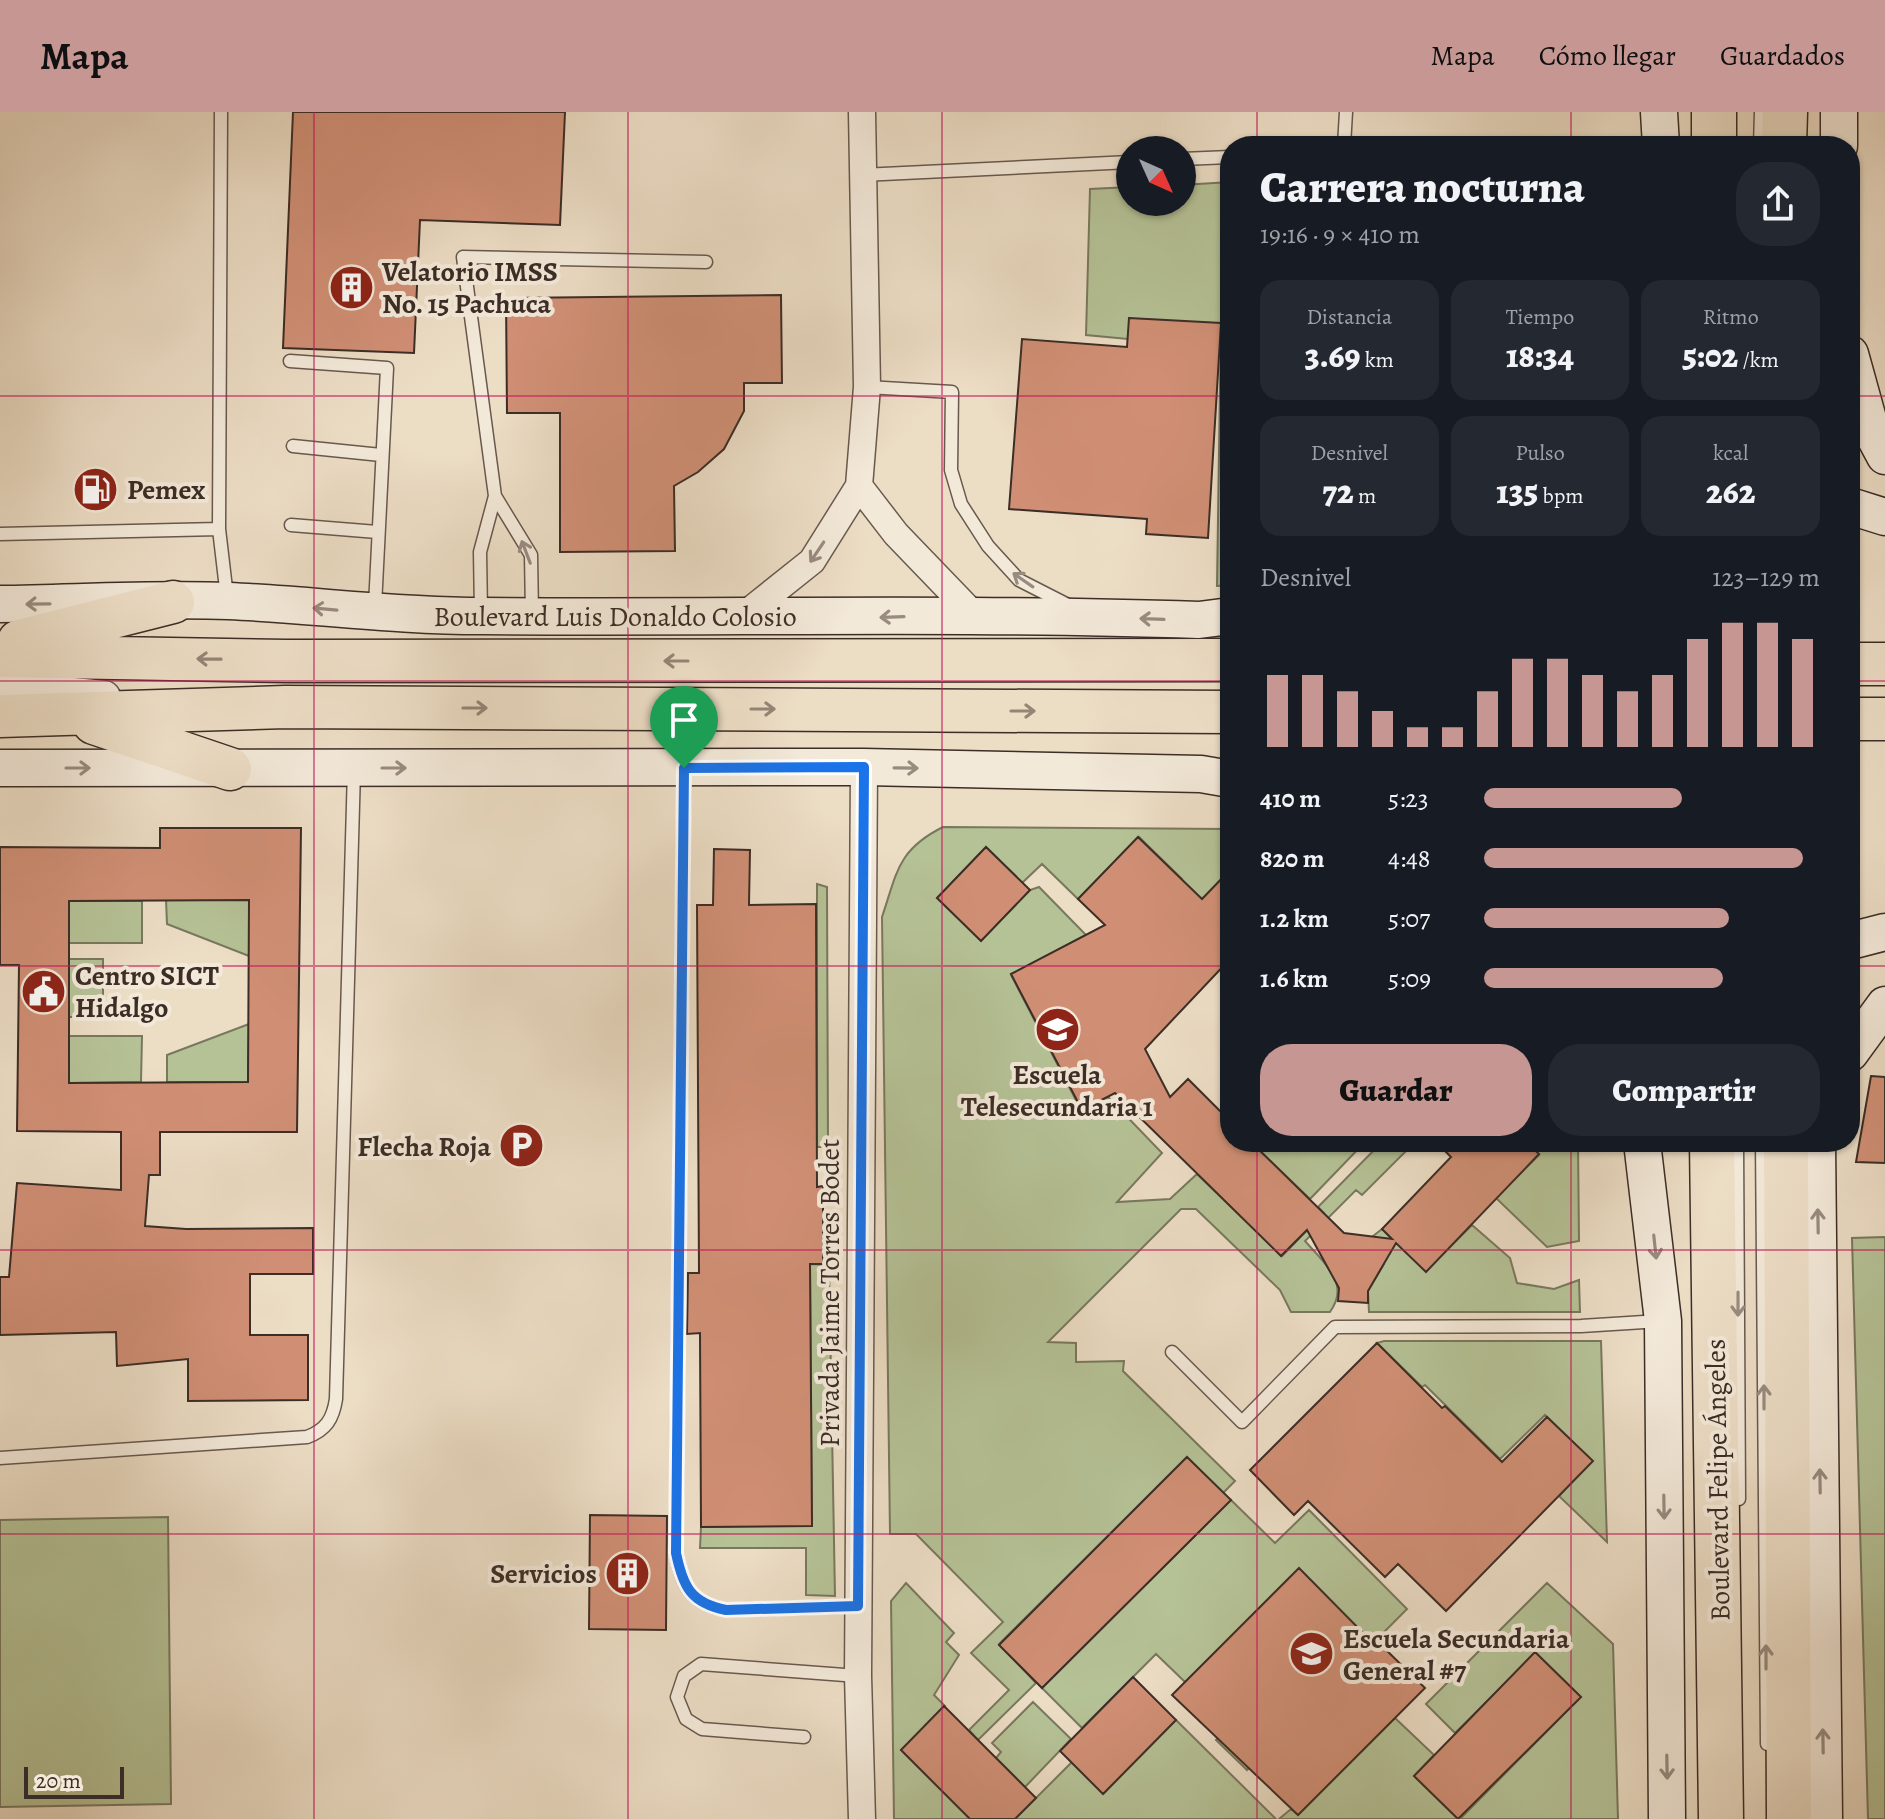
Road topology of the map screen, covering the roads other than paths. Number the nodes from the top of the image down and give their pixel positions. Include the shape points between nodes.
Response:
1 (221, 112) edge
2 (862, 112) edge
3 (1346, 112) edge
4 (1659, 112) edge
5 (1714, 112) edge
6 (1761, 112) edge
7 (1785, 112) edge
8 (1839, 112) edge
9 (1345, 136) edge
10 (1660, 136) edge
11 (1714, 136) edge
12 (1760, 136) edge
13 (1784, 136) edge
14 (1839, 136) edge
15 (1220, 157) edge
16 (1196, 158) edge
17 (1116, 163) edge
18 (862, 175) junction
19 (706, 262) dead end
20 (290, 361) dead end
21 (867, 387) junction
22 (1860, 390) edge
23 (293, 446) dead end
24 (381, 455) junction
25 (1885, 456) edge
26 (859, 486) junction
27 (495, 496) junction
28 (1860, 509) edge
29 (1885, 517) edge
30 (291, 525) dead end
31 (219, 529) junction
32 (377, 532) junction
33 (0, 534) edge
34 (228, 601) junction
35 (173, 602) junction
36 (0, 604) edge
37 (375, 613) junction
38 (974, 615) junction
39 (481, 616) junction
40 (532, 616) junction
41 (743, 616) junction
42 (1091, 616) junction
43 (1220, 623) edge
44 (0, 646) edge
45 (0, 656) edge
46 (1220, 660) edge
47 (1860, 664) edge
48 (1885, 664) edge
49 (0, 687) edge
50 (212, 709) junction
51 (1220, 712) edge
52 (66, 714) junction
53 (0, 716) edge
54 (1860, 719) edge
55 (1885, 719) edge
56 (864, 767) junction
57 (0, 768) edge
58 (354, 768) junction
59 (684, 768) junction
60 (230, 769) junction
61 (1220, 773) edge
62 (1885, 932) edge
63 (1860, 938) edge
64 (1885, 1005) edge
65 (1860, 1039) edge
66 (1644, 1152) edge
67 (1651, 1152) edge
68 (1712, 1152) edge
69 (1737, 1152) edge
70 (1762, 1152) edge
71 (1786, 1152) edge
72 (1817, 1152) edge
73 (1649, 1184) junction
74 (1663, 1321) junction
75 (1172, 1352) dead end
76 (0, 1458) edge
77 (1739, 1520) dead end
78 (858, 1606) junction
79 (858, 1676) junction
80 (804, 1737) dead end
81 (1767, 1756) dead end
82 (862, 1819) edge
83 (1667, 1819) edge
84 (1721, 1819) edge
85 (1789, 1819) edge
86 (1824, 1819) edge

1 - 31 lane
2 - 18 street
3 - 9 lane
4 - 10 main road
5 - 11 highway
6 - 12 lane
7 - 13 highway
8 - 14 main road
15 - 16 lane
17 - 18 lane
18 - 21 street
19 - 27 lane via 463,257
20 - 24 lane via 387,368
21 - 26 street
42 -> 21 lane via 1019,580 988,546 961,504 951,470 952,392
22 - 25 main road
23 - 24 lane
24 - 32 lane
26 - 38 street via 896,534
26 -> 41 street via 812,561
27 - 39 lane via 480,552
40 -> 27 lane via 531,555
28 - 29 main road
30 - 32 lane
31 - 33 lane
31 - 34 lane
32 - 37 lane
34 - 35 main road, Boulevard Luis Donaldo Colosio
37 -> 34 main road, Boulevard Luis Donaldo Colosio
35 -> 36 main road, Boulevard Luis Donaldo Colosio
35 - 44 main road
37 - 39 main road, Boulevard Luis Donaldo Colosio
38 -> 41 main road, Boulevard Luis Donaldo Colosio
38 - 42 main road, Boulevard Luis Donaldo Colosio
39 - 40 main road, Boulevard Luis Donaldo Colosio
40 - 41 main road, Boulevard Luis Donaldo Colosio
43 -> 42 main road, Boulevard Luis Donaldo Colosio
46 -> 45 main road, Boulevard Luis Donaldo Colosio via 287,661
47 - 48 main road
49 - 50 street
50 -> 51 main road
50 - 52 main road
52 - 53 main road
52 - 60 main road
54 - 55 main road
56 - 59 main road
56 -> 61 main road
56 - 78 street, Privada Jaime Torres Bodet
57 -> 60 main road
58 -> 59 main road
58 - 60 main road
58 - 76 lane via 336,1399 328,1424 307,1437
59 - 78 lane via 676,1553 681,1578 707,1606 726,1610
62 - 63 main road
64 - 65 main road
66 - 73 main road
67 - 73 main road
68 - 84 highway, Boulevard Felipe Ángeles
69 -> 77 lane
81 -> 70 lane
71 - 85 highway
86 -> 72 main road
73 -> 74 main road
74 - 75 lane via 1335,1327 1242,1422
74 -> 83 main road
78 - 79 street, Privada Jaime Torres Bodet
79 - 80 lane via 701,1664 684,1676 677,1697 686,1719 702,1729
79 - 82 street, Privada Jaime Torres Bodet

